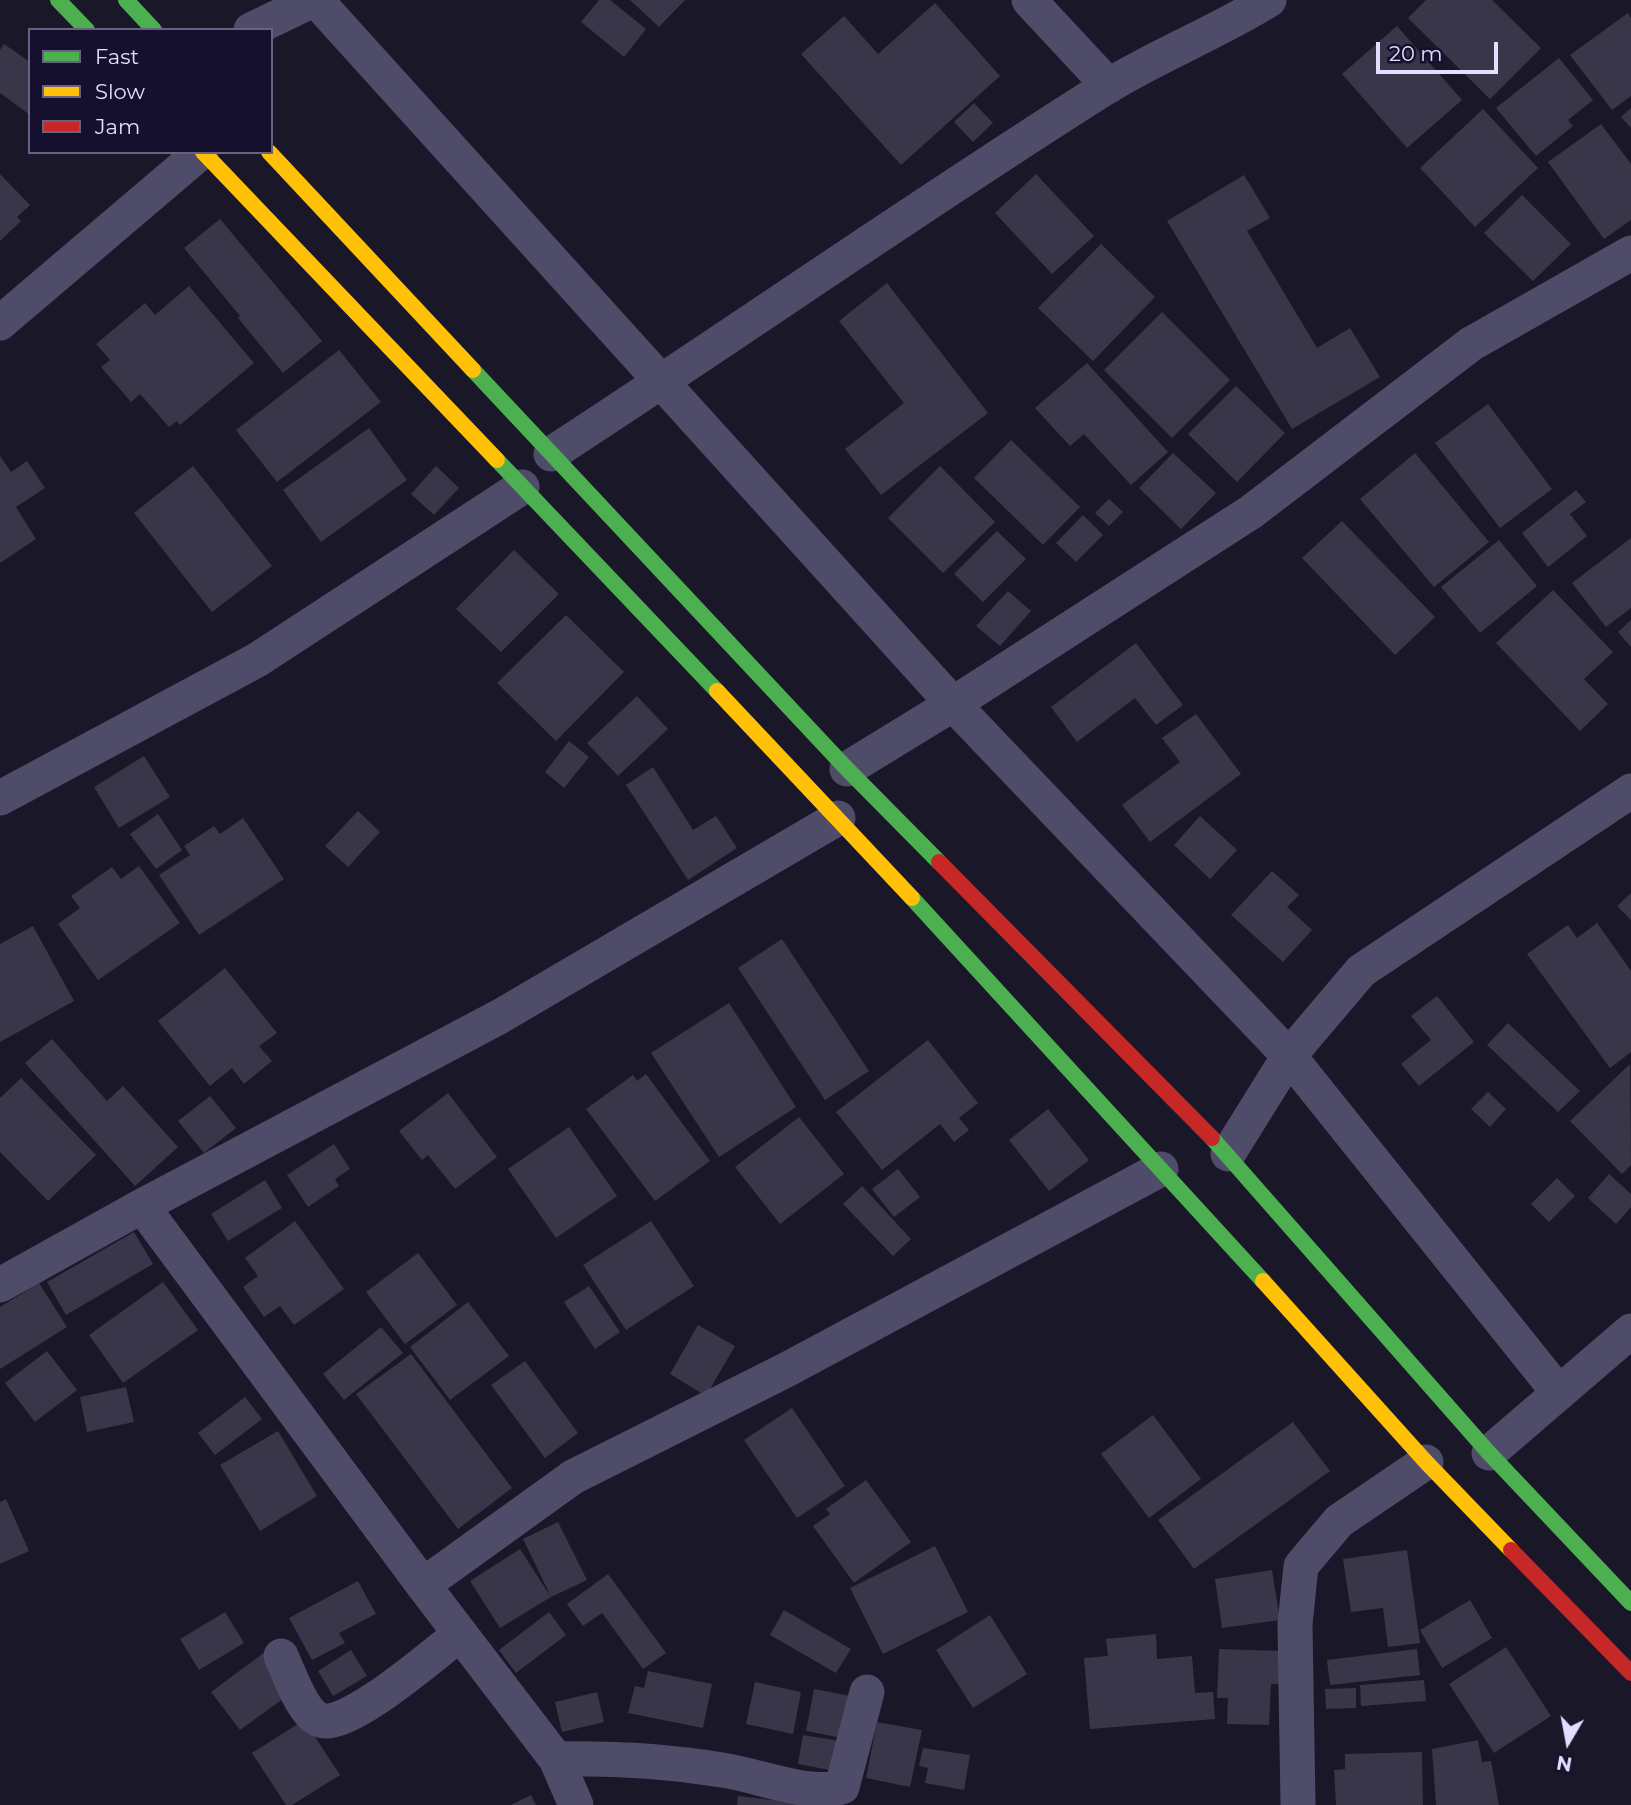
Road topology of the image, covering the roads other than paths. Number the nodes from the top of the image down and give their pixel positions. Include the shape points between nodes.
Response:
1 (58, 0) edge
2 (126, 0) edge
3 (314, 0) edge
4 (1029, 0) edge
5 (1269, 0) edge
6 (85, 28) edge
7 (152, 28) edge
8 (255, 28) edge
9 (1109, 86) junction
10 (200, 154) edge
11 (204, 154) edge
12 (271, 154) edge
13 (1631, 253) edge
14 (0, 323) edge
15 (663, 381) junction
16 (551, 454) junction
17 (522, 487) junction
18 (953, 704) junction
19 (847, 769) junction
20 (1631, 791) edge
21 (0, 798) edge
22 (838, 818) junction
23 (1289, 1056) junction
24 (1228, 1154) junction
25 (1161, 1169) junction
26 (142, 1206) junction
27 (0, 1286) edge
28 (1625, 1349) edge
29 (1559, 1393) junction
30 (1489, 1452) junction
31 (1426, 1462) junction
32 (423, 1585) junction
33 (1631, 1603) edge
34 (460, 1634) junction
35 (281, 1656) dead end
36 (1631, 1673) edge
37 (867, 1692) dead end
38 (556, 1759) junction
39 (576, 1805) edge
40 (1298, 1805) edge

1 - 6 main road
2 - 7 main road
3 - 8 street
3 - 15 street
4 - 9 street
5 - 9 street
9 - 15 street via 922,205
10 - 14 street
11 - 17 main road
12 - 16 main road
13 - 18 street via 1471,344 1251,512
15 - 16 street
15 - 18 street
16 - 19 main road
17 - 21 street via 257,660
17 - 22 main road
18 - 19 street
18 - 23 street
19 - 24 main road
20 - 23 street via 1361,971
22 - 25 main road
22 - 26 street via 499,1017
23 - 24 street
23 - 29 street
24 - 30 main road
25 - 31 main road
25 - 32 street via 786,1370 573,1476
26 - 27 street
26 - 32 street
28 - 29 street
29 - 30 street
30 - 33 main road
31 - 36 main road
31 - 40 street via 1339,1521 1301,1566 1295,1624
32 - 34 street
34 - 35 street via 369,1704 329,1722 307,1710
34 - 38 street
37 - 38 street via 842,1787 828,1791 710,1768 617,1758
38 - 39 street

